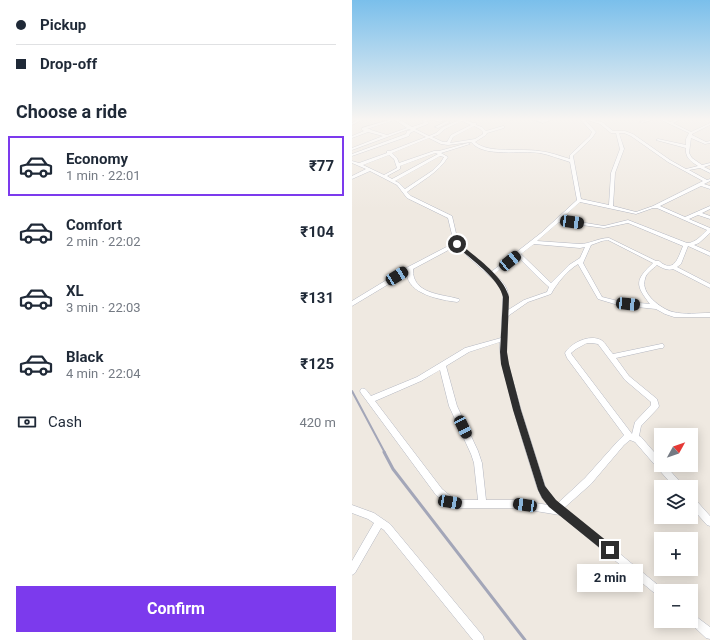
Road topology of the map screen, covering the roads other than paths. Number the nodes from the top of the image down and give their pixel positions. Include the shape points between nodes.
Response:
1 (368, 149) edge
2 (396, 149) edge
3 (454, 149) edge
4 (462, 149) edge
5 (487, 149) edge
6 (577, 149) edge
7 (622, 149) edge
8 (652, 149) edge
9 (688, 149) edge
10 (388, 152) junction
11 (440, 153) junction
12 (352, 155) edge
13 (445, 156) junction
14 (572, 161) junction
15 (354, 163) edge
16 (710, 164) edge
17 (700, 165) junction
18 (398, 166) junction
19 (370, 169) junction
20 (686, 170) junction
21 (710, 172) edge
22 (384, 176) junction
23 (352, 178) edge
24 (391, 181) junction
25 (708, 181) edge
26 (701, 184) junction
27 (710, 188) edge
28 (404, 191) junction
29 (579, 200) junction
30 (611, 206) junction
31 (654, 207) junction
32 (710, 207) edge
33 (698, 213) junction
34 (710, 218) edge
35 (685, 219) junction
36 (558, 220) junction
37 (710, 230) edge
38 (533, 242) junction
39 (457, 244) junction
40 (589, 244) junction
41 (687, 245) junction
42 (518, 254) junction
43 (710, 254) edge
44 (580, 260) junction
45 (657, 262) junction
46 (674, 267) junction
47 (410, 268) junction
48 (491, 274) junction
49 (708, 283) edge
50 (553, 286) junction
51 (457, 300) dead end
52 (352, 304) edge
53 (655, 307) junction
54 (505, 315) junction
55 (710, 315) edge
56 (504, 339) junction
57 (661, 346) dead end
58 (611, 357) junction
59 (442, 365) junction
60 (363, 391) dead end
61 (370, 400) junction
62 (632, 436) junction
63 (673, 480) edge
64 (482, 503) junction
65 (352, 509) edge
66 (698, 509) edge
67 (560, 510) junction
68 (380, 522) junction
69 (710, 522) edge
70 (352, 570) edge
71 (654, 587) edge
72 (698, 624) edge
73 (710, 634) edge
74 (479, 640) edge

1 - 12 street
2 - 10 street
3 - 11 street
4 - 13 street
5 - 14 street via 537,152
6 - 14 street via 572,154
7 - 30 street via 613,172
8 - 20 street
9 - 17 street via 690,159
10 - 15 street
10 - 18 street via 396,159
11 - 13 street
11 - 18 street
11 - 24 street
13 - 28 street via 444,162
14 - 29 street
15 - 19 street
16 - 17 street
17 - 20 street
17 - 21 street
18 - 22 street via 399,169
19 - 22 street
19 - 23 street
20 - 25 street
22 - 24 street
24 - 28 street via 400,185
25 - 26 street
26 - 27 street
26 - 31 street
28 - 39 street via 411,198 450,217
29 - 30 street
29 - 36 street
30 - 31 street via 636,212
31 - 35 street
32 - 33 street
33 - 34 street
33 - 35 street
35 - 37 street
36 - 38 street
36 - 41 street via 604,226 628,221
37 - 41 street via 694,244
38 - 40 street via 580,246
38 - 42 street
39 - 47 street
39 - 48 street
40 - 44 street
40 - 45 street via 600,239 609,240
41 - 43 street
41 - 46 street
42 - 48 street
42 - 50 street via 547,284
44 - 50 street
44 - 53 street via 600,298 618,303
45 - 46 street via 666,267
45 - 53 street via 641,280 642,288
46 - 49 street
47 - 51 street via 410,280 424,291 434,296
47 - 52 street
48 - 54 street via 504,290
50 - 54 street via 549,293 526,301
53 - 55 street via 666,313
54 - 56 street
56 - 59 street via 467,350
56 - 67 street via 505,364 537,476 545,495
57 - 58 street
58 - 62 street via 626,378 656,404 638,424
58 - 62 street via 601,343 594,340 570,349 568,353 600,399
59 - 61 street via 419,379
59 - 64 street via 452,402 475,454
60 - 61 street
61 - 64 street via 439,492 450,502
62 - 63 street
62 - 67 street via 621,443
64 - 67 street via 517,504
65 - 68 street via 366,513
66 - 69 street
67 - 71 street
68 - 70 street
68 - 74 street via 393,533
72 - 73 street

